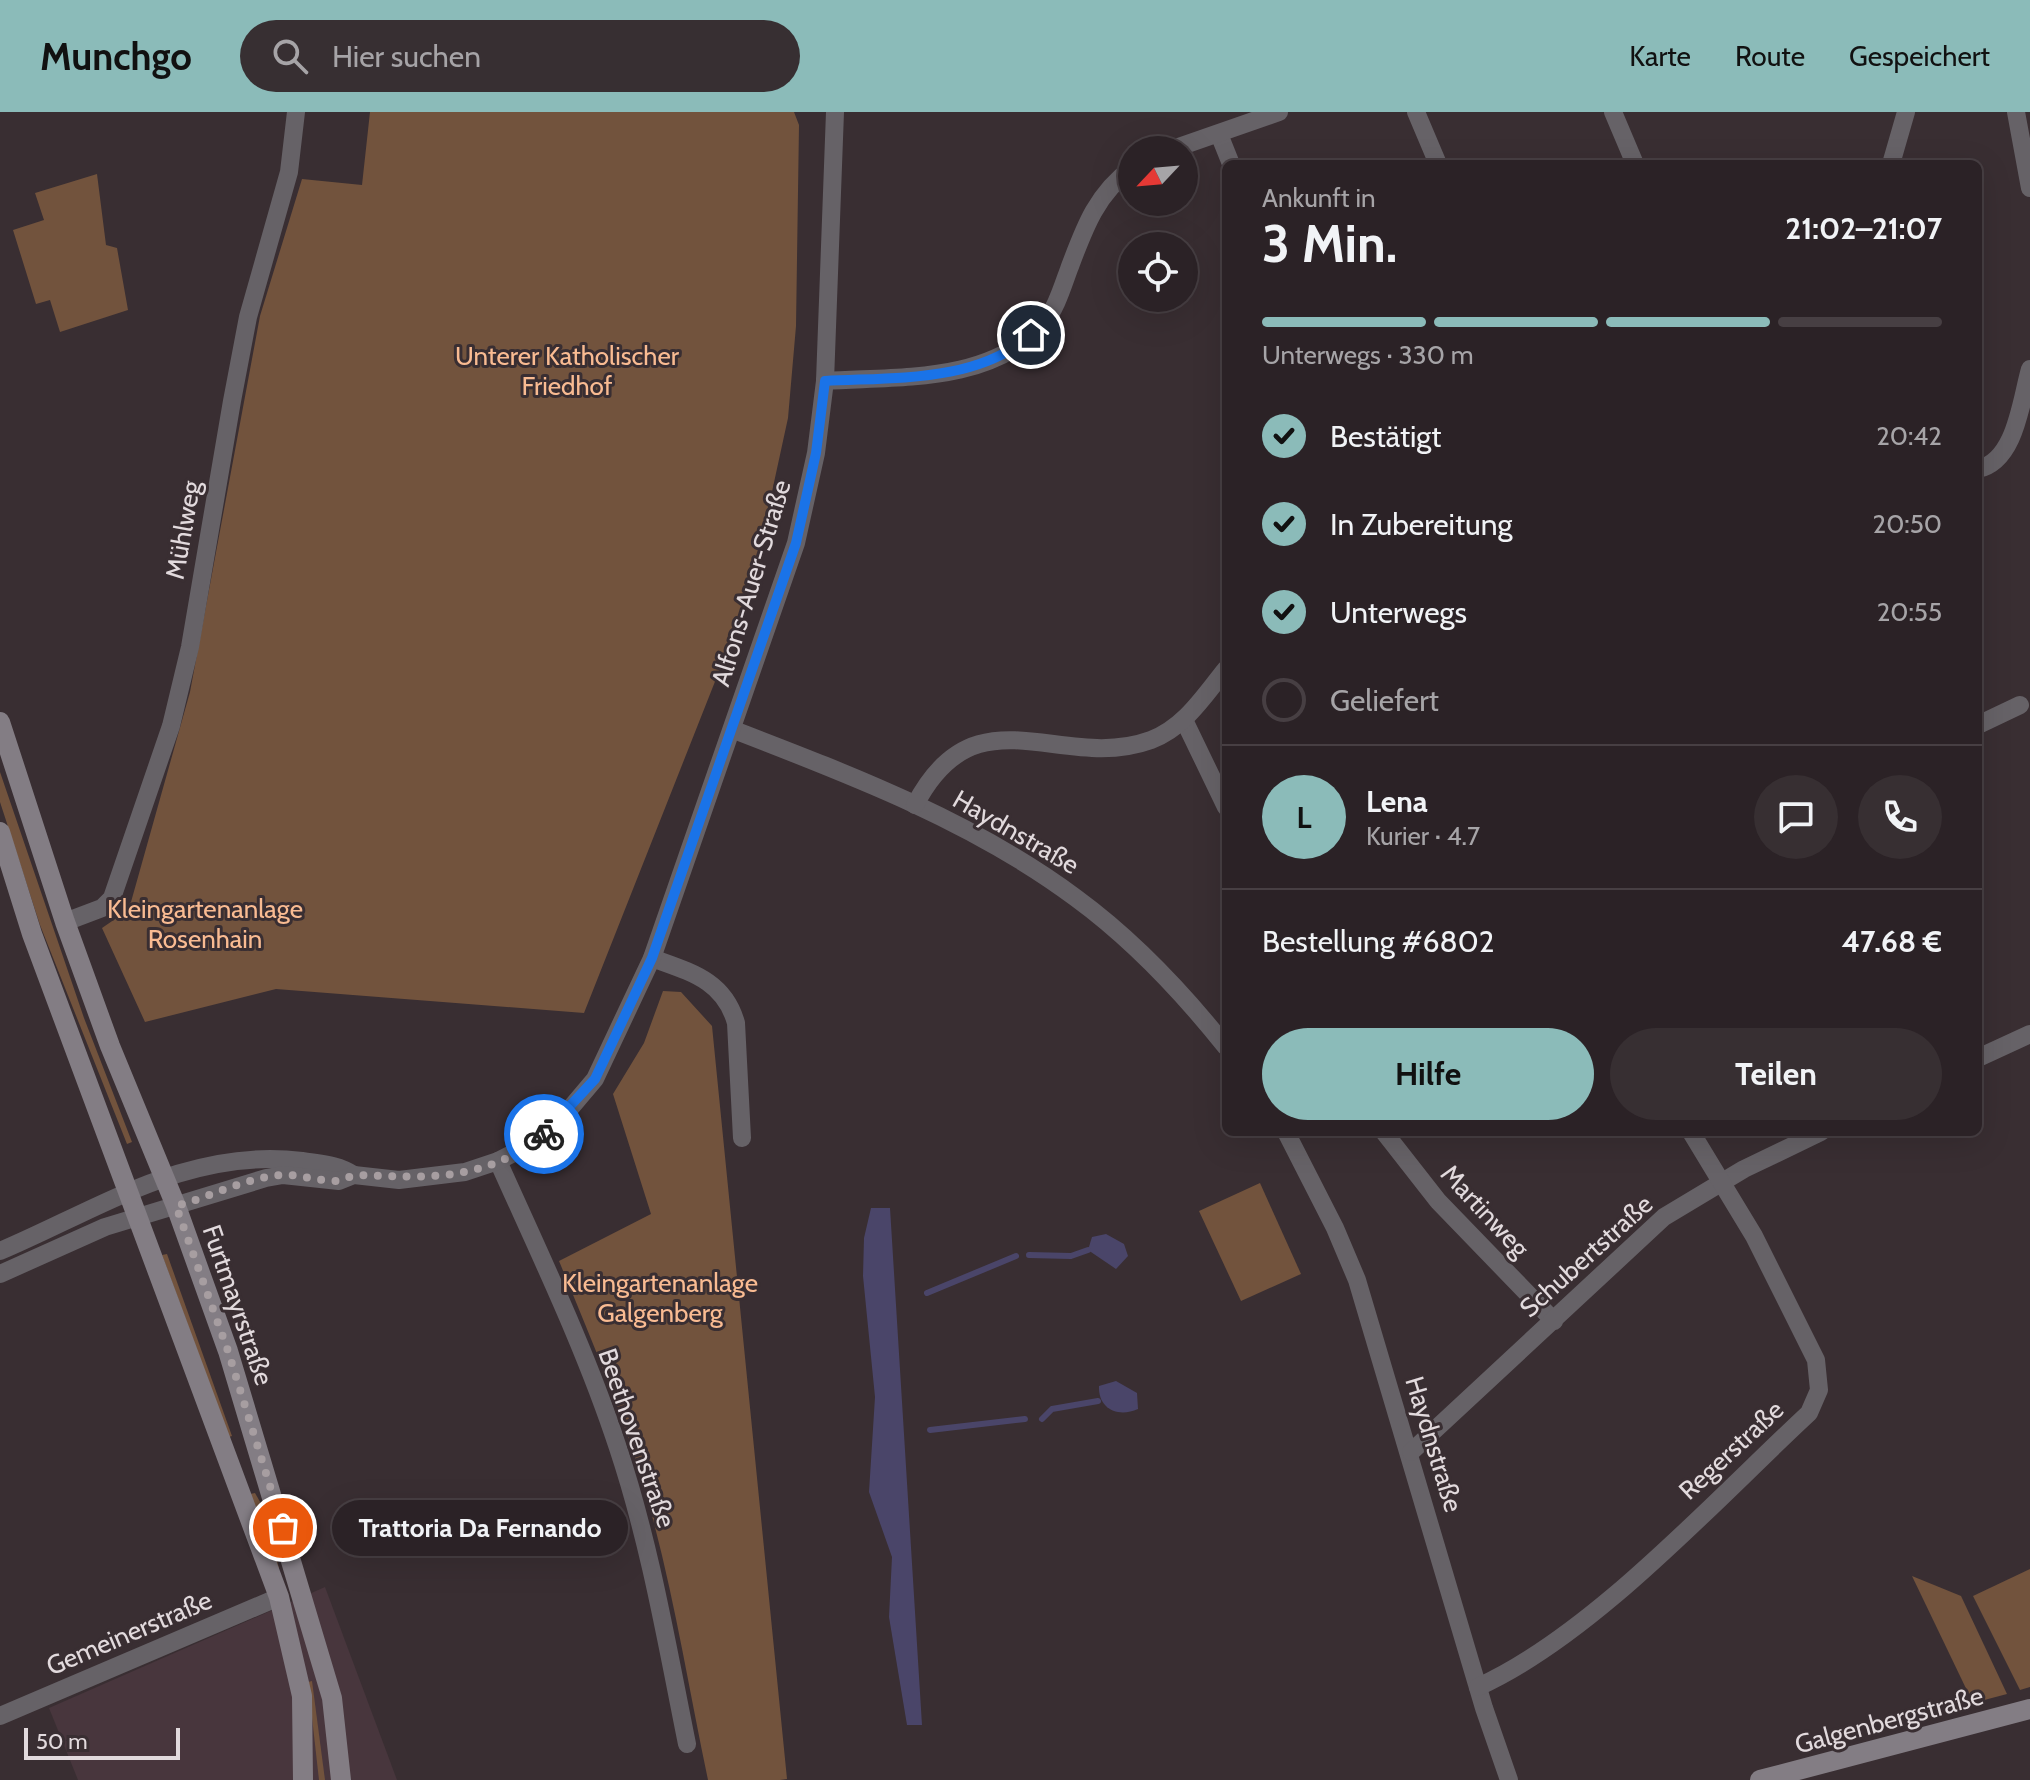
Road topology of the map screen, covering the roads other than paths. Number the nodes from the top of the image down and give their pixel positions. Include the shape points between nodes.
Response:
1 (296, 112) edge
2 (835, 112) edge
3 (1279, 112) edge
4 (1416, 112) edge
5 (1613, 112) edge
6 (1906, 112) edge
7 (2016, 112) edge
8 (1219, 134) junction
9 (1198, 141) edge
10 (1229, 160) edge
11 (1436, 160) edge
12 (1633, 160) edge
13 (1892, 160) edge
14 (1118, 181) edge
15 (2030, 188) edge
16 (2030, 369) edge
17 (825, 381) junction
18 (1982, 467) edge
19 (1222, 674) edge
20 (2020, 705) dead end
21 (1184, 720) junction
22 (0, 722) edge
23 (1982, 723) edge
24 (734, 730) junction
25 (1222, 799) edge
26 (915, 805) junction
27 (0, 832) edge
28 (65, 922) junction
29 (652, 958) junction
30 (2030, 1034) edge
31 (1222, 1043) edge
32 (1982, 1056) edge
33 (1288, 1136) edge
34 (1387, 1136) edge
35 (1694, 1136) edge
36 (1813, 1136) edge
37 (742, 1138) dead end
38 (498, 1161) junction
39 (354, 1175) junction
40 (164, 1177) junction
41 (1723, 1181) junction
42 (127, 1191) junction
43 (176, 1206) junction
44 (138, 1216) junction
45 (0, 1251) edge
46 (0, 1274) edge
47 (1554, 1321) junction
48 (1411, 1452) junction
49 (279, 1597) junction
50 (1478, 1687) junction
51 (2030, 1709) edge
52 (0, 1716) edge
53 (687, 1744) dead end
54 (303, 1780) edge
55 (341, 1780) edge
56 (1509, 1780) edge
57 (1760, 1780) edge

1 - 28 street, Mühlweg via 289,172 248,317 190,647 171,726 112,898 102,908
2 - 17 street, Alfons-Auer-Straße
3 - 8 street
4 - 11 street
5 - 12 street
6 - 13 street
7 - 15 street
8 - 9 street
8 - 10 street
14 - 17 street via 1088,218 1044,323 1018,346 986,364 944,373
16 - 18 street via 2002,455
17 - 24 street, Alfons-Auer-Straße via 796,543
19 - 21 street
20 - 23 street
21 - 25 street
21 - 26 street via 1152,739 1103,749 1011,738 982,744 953,756
22 - 28 main road, Furtmayrstraße
24 - 26 street, Haydnstraße
24 - 29 street, Alfons-Auer-Straße
26 - 31 street, Haydnstraße via 979,837 1076,898 1157,970
27 - 42 main road
28 - 40 main road, Furtmayrstraße
29 - 37 street via 709,981 731,1005
29 - 38 street, Alfons-Auer-Straße via 595,1079 557,1124
30 - 32 street
33 - 48 street, Haydnstraße via 1357,1280
34 - 47 street, Martinweg via 1438,1201
35 - 41 street, Regerstraße
36 - 41 street, Schubertstraße
38 - 39 street, Alfons-Auer-Straße via 431,1178
38 - 53 street, Beethovenstraße via 618,1445 647,1550
39 - 40 street, Alfons-Auer-Straße via 341,1166 253,1158
39 - 43 street, Alfons-Auer-Straße via 339,1181 283,1175
40 - 42 street, Alfons-Auer-Straße
40 - 43 main road, Furtmayrstraße
41 - 47 street, Schubertstraße via 1664,1217
41 - 50 street, Regerstraße via 1816,1360 1816,1399 1809,1413 1622,1585 1513,1671
42 - 44 main road
42 - 45 street, Alfons-Auer-Straße
43 - 44 street, Alfons-Auer-Straße
43 - 55 main road, Furtmayrstraße via 299,1579 332,1698
44 - 46 street, Alfons-Auer-Straße
44 - 49 main road
47 - 48 street, Schubertstraße
48 - 50 street, Haydnstraße
49 - 52 street, Gemeinerstraße
49 - 54 main road via 302,1696
50 - 56 street, Haydnstraße
51 - 57 main road, Galgenbergstraße

